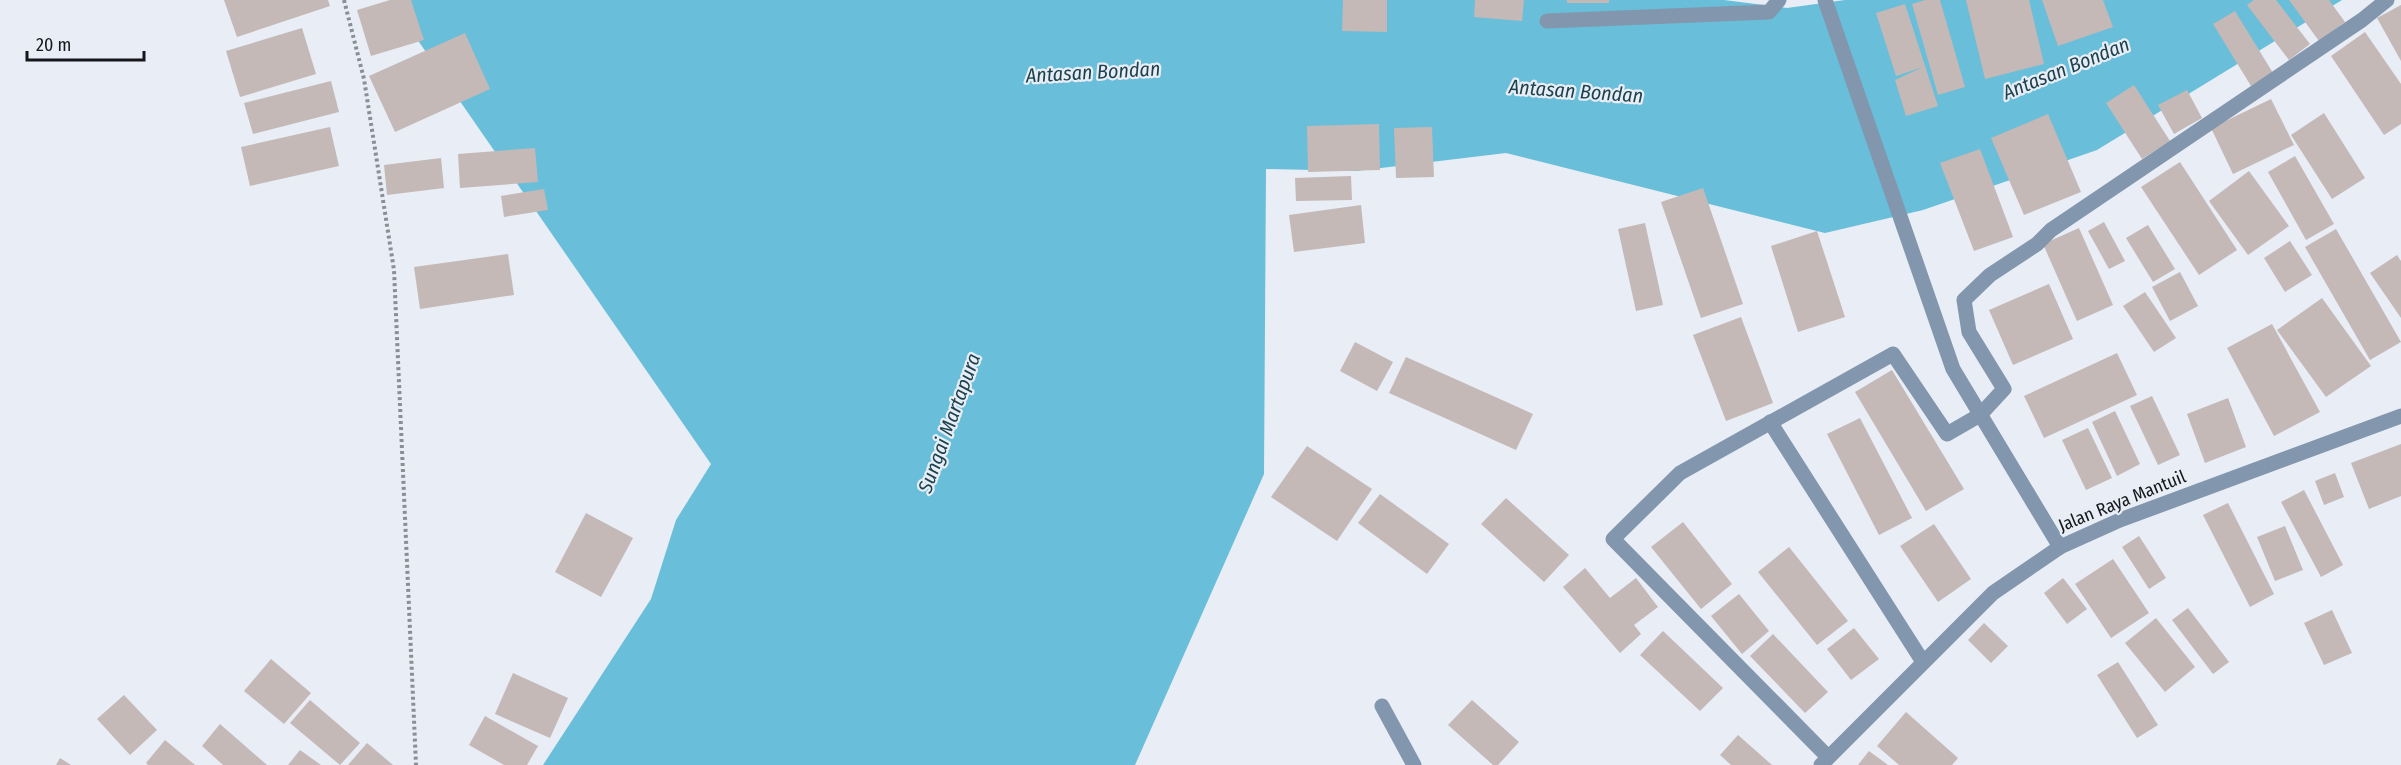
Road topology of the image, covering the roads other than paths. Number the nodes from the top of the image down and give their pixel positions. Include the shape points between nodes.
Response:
1 (1779, 0) edge
2 (1825, 0) edge
3 (2387, 0) edge
4 (1547, 21) dead end
5 (1980, 415) junction
6 (2401, 416) edge
7 (1770, 423) junction
8 (2060, 547) junction
9 (1923, 662) junction
10 (1382, 706) dead end
11 (1825, 761) edge
12 (1414, 765) edge

1 - 4 street via 1769,12
2 - 5 street via 1953,369
3 - 5 street via 2051,230 1990,275 1964,300 1969,332 2004,389
5 - 7 street via 1947,434 1893,354
5 - 8 street
6 - 8 street, Jalan Raya Mantuil via 2120,520
7 - 9 street
7 - 11 street via 1680,473 1613,539
8 - 9 street, Jalan Raya Mantuil via 1993,593
9 - 11 street, Jalan Raya Mantuil
10 - 12 street

